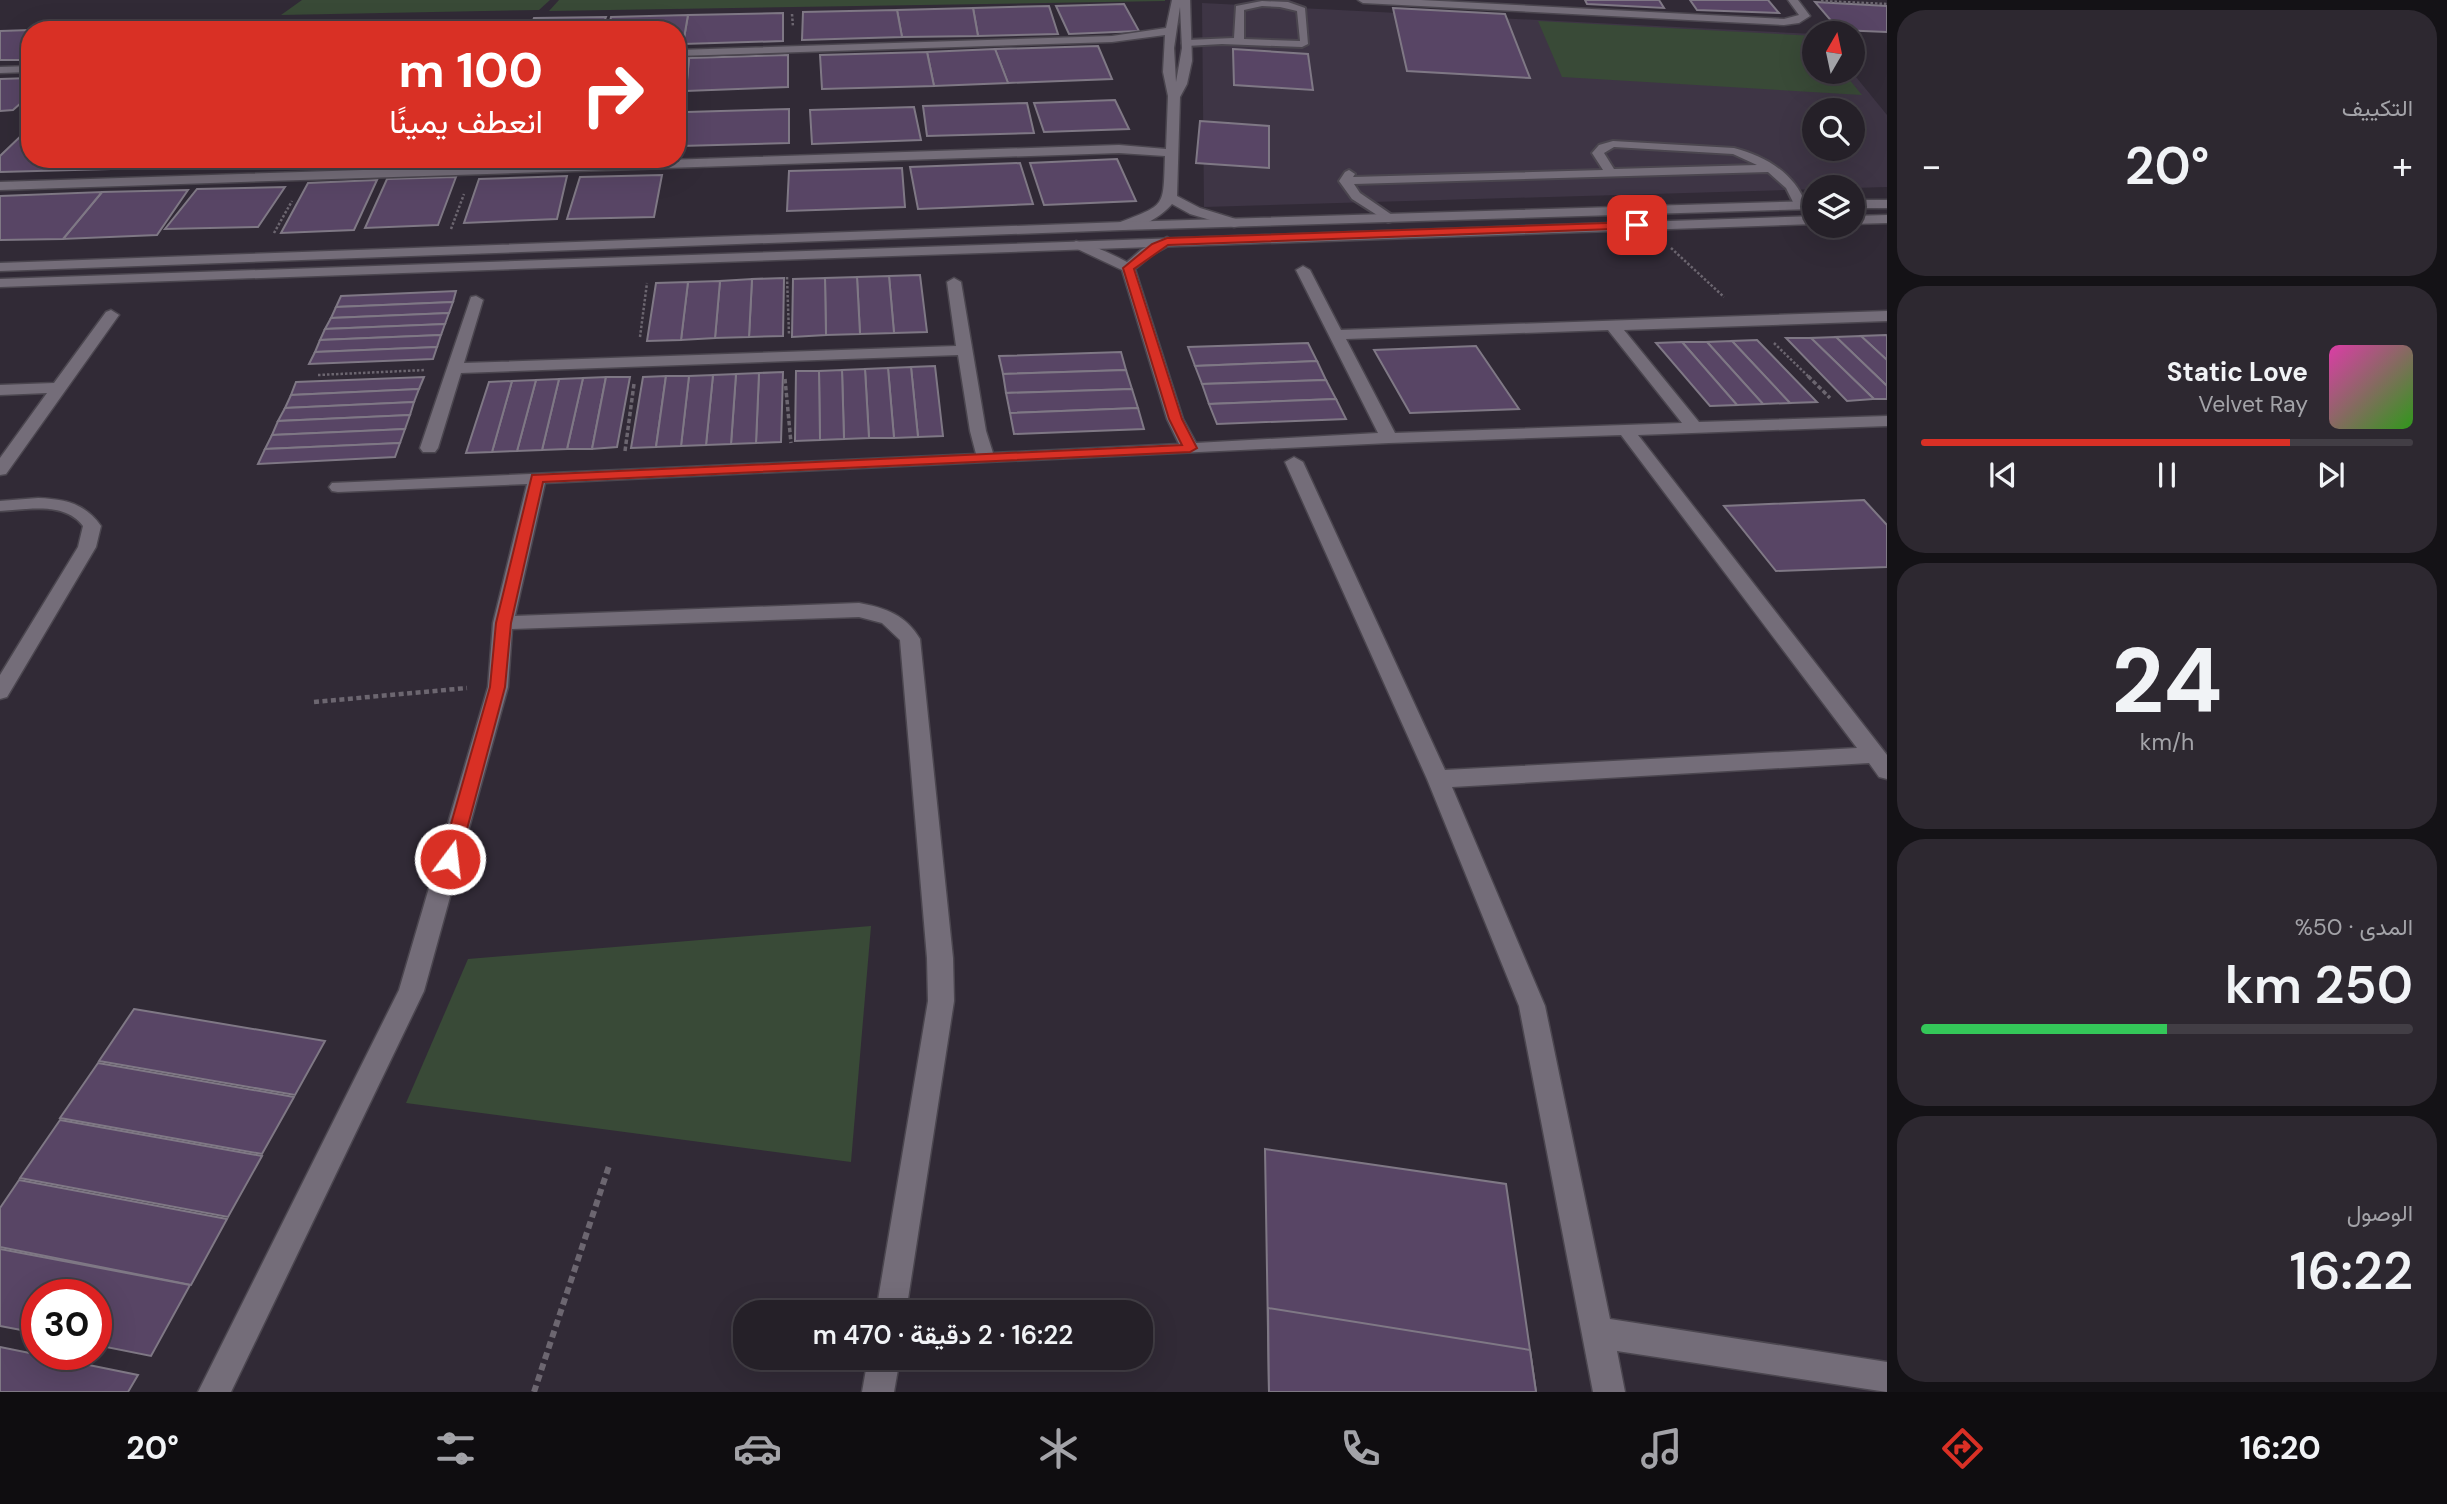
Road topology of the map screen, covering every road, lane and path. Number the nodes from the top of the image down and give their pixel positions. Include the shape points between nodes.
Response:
1 (1177, 0) edge
2 (1185, 0) edge
3 (1363, 0) edge
4 (1793, 0) edge
5 (1821, 1) edge
6 (1887, 4) edge
7 (1170, 30) junction
8 (1187, 38) junction
9 (1112, 40) junction
10 (1240, 41) junction
11 (1159, 50) junction
12 (686, 53) edge
13 (21, 69) edge
14 (0, 70) edge
15 (1174, 96) junction
16 (1172, 153) junction
17 (686, 160) edge
18 (258, 168) edge
19 (497, 168) edge
20 (1769, 169) junction
21 (472, 170) junction
22 (1611, 173) junction
23 (306, 176) junction
24 (252, 178) junction
25 (0, 186) edge
26 (1170, 198) junction
27 (1865, 204) edge
28 (1887, 204) edge
29 (1800, 205) joint
30 (1388, 218) junction
31 (1887, 219) edge
32 (1802, 220) edge
33 (1865, 220) edge
34 (1234, 223) junction
35 (1123, 226) junction
36 (448, 237) dead end
37 (269, 242) dead end
38 (1167, 242) junction
39 (1076, 245) junction
40 (0, 267) edge
41 (1128, 268) junction
42 (1303, 270) dead end
43 (787, 276) dead end
44 (954, 282) dead end
45 (0, 283) edge
46 (476, 300) dead end
47 (111, 315) dead end
48 (1887, 316) edge
49 (1612, 325) junction
50 (1338, 335) junction
51 (967, 350) junction
52 (787, 357) junction
53 (454, 368) junction
54 (318, 375) dead end
55 (59, 388) junction
56 (0, 390) edge
57 (1887, 421) edge
58 (1694, 427) junction
59 (1626, 430) junction
60 (1389, 438) junction
61 (429, 448) dead end
62 (1190, 448) junction
63 (792, 453) dead end
64 (986, 459) junction
65 (1294, 462) dead end
66 (0, 470) edge
67 (537, 478) junction
68 (338, 487) dead end
69 (0, 506) edge
70 (503, 623) junction
71 (498, 687) junction
72 (0, 692) edge
73 (314, 702) dead end
74 (1880, 763) edge
75 (1438, 779) junction
76 (609, 1166) dead end
77 (893, 1300) edge
78 (1598, 1334) junction
79 (882, 1370) edge
80 (1887, 1378) edge
81 (214, 1392) edge
82 (534, 1392) edge
83 (878, 1392) edge
84 (1609, 1392) edge

1 - 7 street
2 - 8 street
3 - 4 street via 1784,22 1805,16
5 - 6 path
7 - 9 street
7 - 11 street
8 - 10 lane
8 - 15 street via 1182,82
9 - 11 street
9 - 12 street
10 - 10 lane via 1237,11 1242,6 1302,10 1304,44
11 - 15 street
13 - 14 street
15 - 16 street
16 - 17 street via 1119,149
16 - 26 street
18 - 24 street
19 - 21 street
20 - 22 lane
20 - 22 lane via 1734,151 1626,143 1603,147 1598,153
20 - 29 lane via 1796,190
21 - 23 street
21 - 36 path
22 - 30 lane via 1345,181 1364,203
23 - 24 street
23 - 37 path
24 - 25 street
26 - 34 street
26 - 35 street via 1158,212
27 - 28 street
29 - 30 street
30 - 34 street
31 - 33 street
32 - 38 street
34 - 35 street
35 - 40 street
38 - 39 street
38 - 41 street via 1147,251
39 - 41 street
39 - 45 street
41 - 62 street via 1175,419
42 - 50 street
43 - 52 path
44 - 51 street
46 - 53 street
47 - 55 street
48 - 49 street
49 - 50 street
49 - 58 street
50 - 60 street
51 - 52 street
51 - 64 street
52 - 53 street
52 - 63 path
53 - 54 path
53 - 61 street
55 - 56 street
55 - 66 street
57 - 58 street
58 - 59 street
59 - 60 street
59 - 74 street
60 - 62 street
62 - 64 street
64 - 67 street
65 - 75 street
67 - 68 street
67 - 70 street
69 - 72 street via 69,507 88,518 92,526 87,547
70 - 71 street
70 - 77 street via 859,610 891,619 910,639 941,1001
71 - 73 path
71 - 81 street via 411,990
74 - 75 street
75 - 78 street via 1532,1006
76 - 82 path
78 - 80 street
78 - 84 street
79 - 83 street

